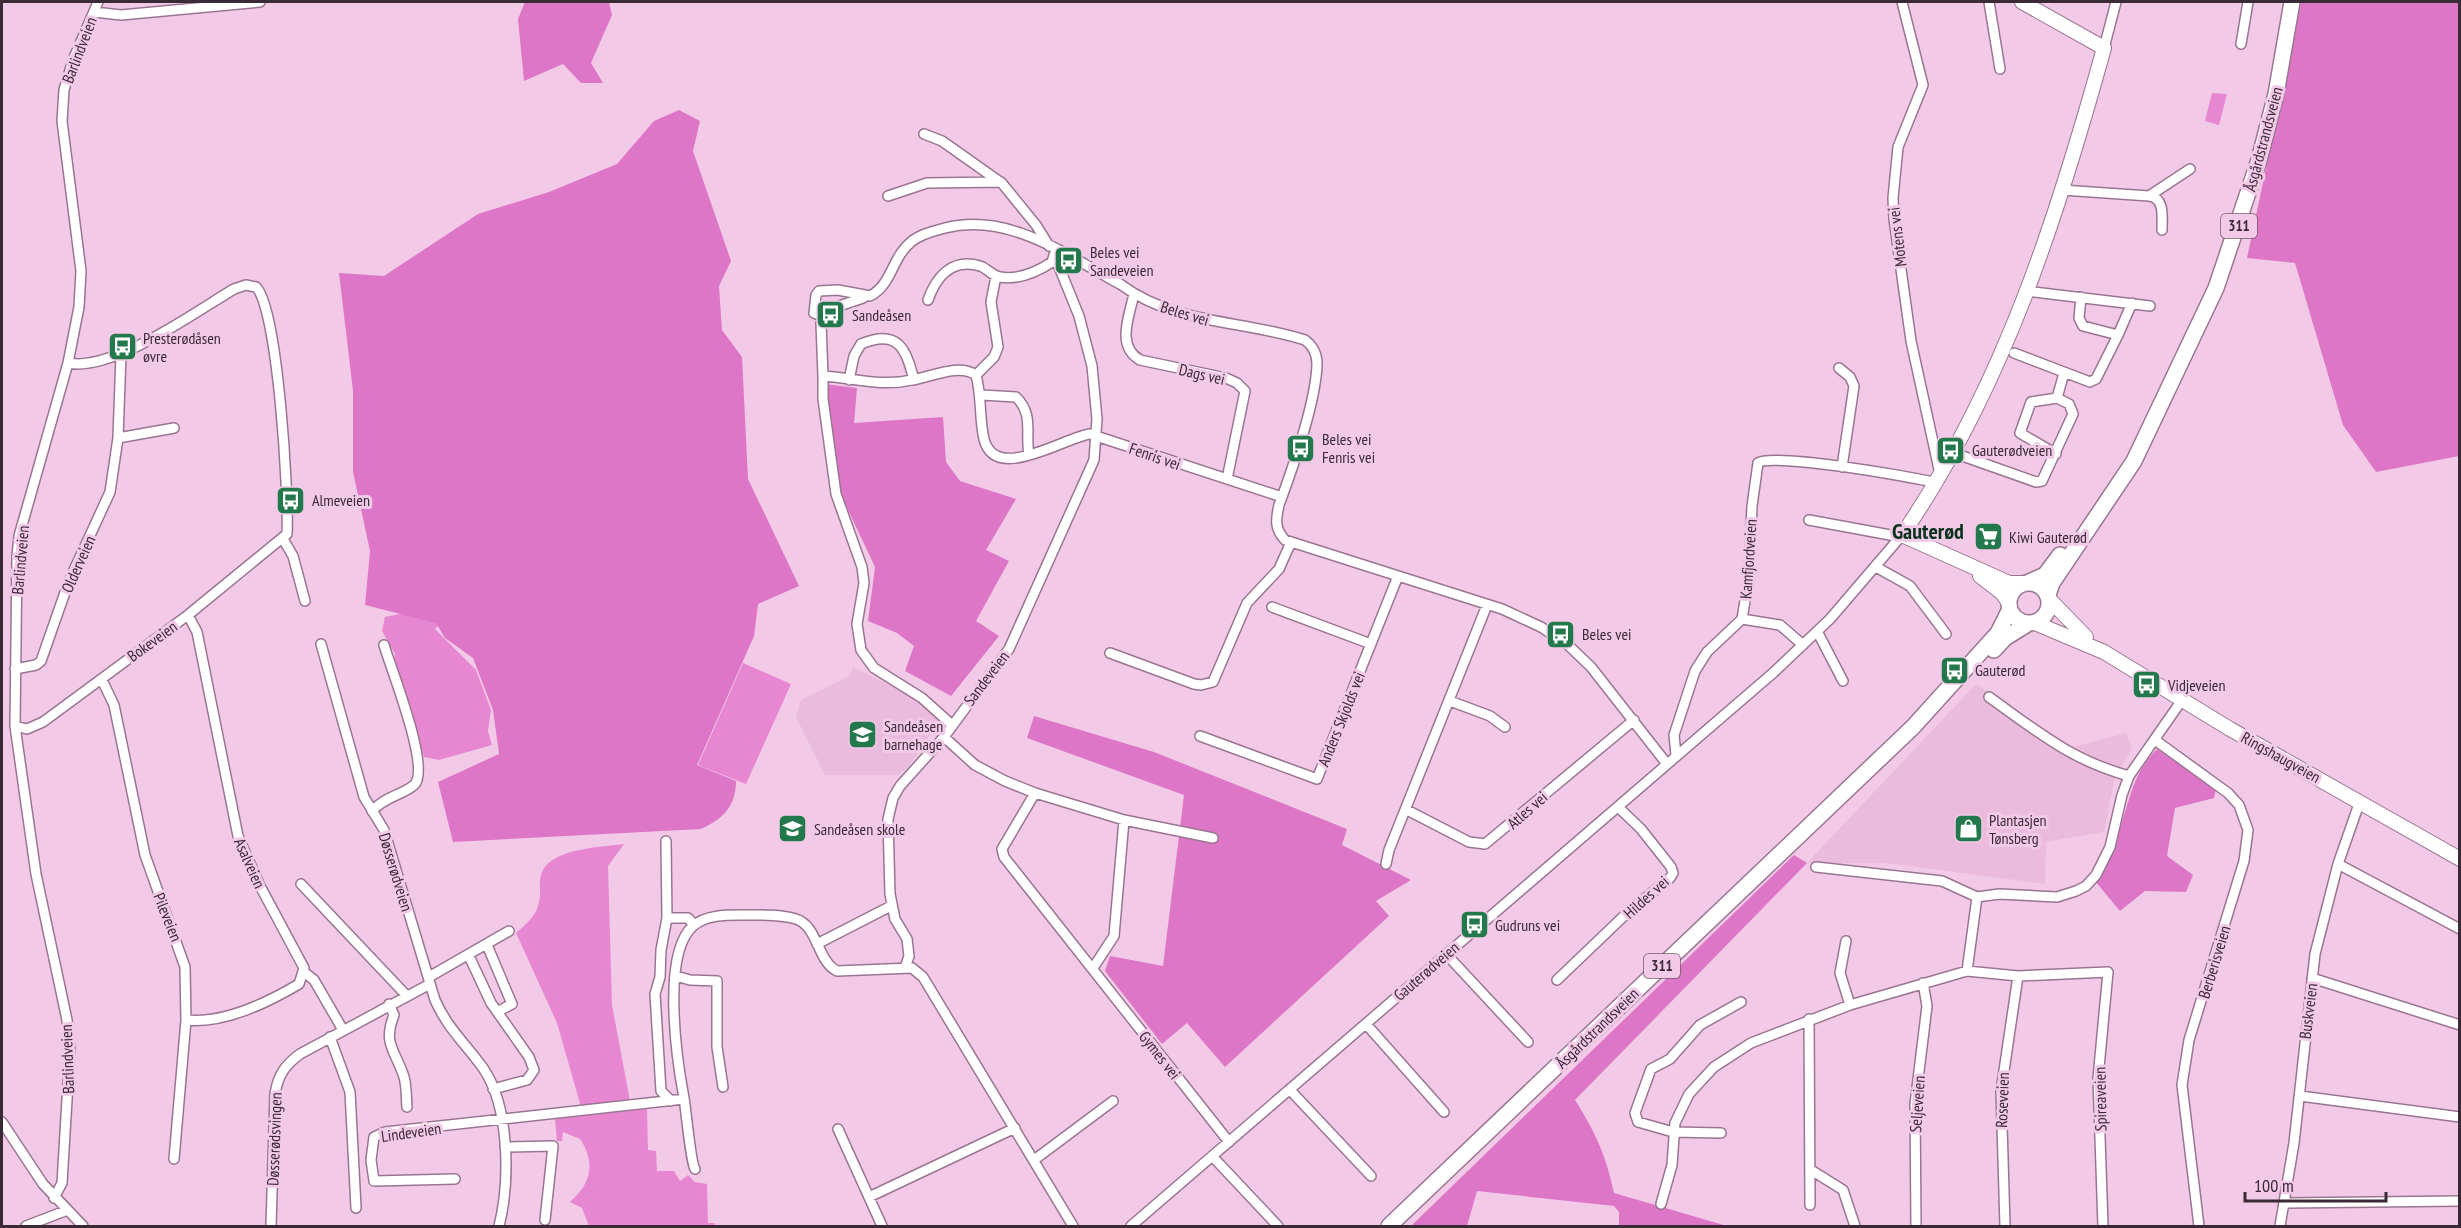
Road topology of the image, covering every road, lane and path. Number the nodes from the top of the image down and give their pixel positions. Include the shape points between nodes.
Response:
1 (98, 2) edge
2 (260, 2) edge
3 (1902, 2) edge
4 (1989, 2) edge
5 (2022, 2) edge
6 (2116, 2) edge
7 (2248, 2) edge
8 (2292, 2) edge
9 (94, 12) junction
10 (2241, 44) dead end
11 (2104, 48) junction
12 (2000, 69) dead end
13 (924, 134) dead end
14 (2190, 169) dead end
15 (1001, 182) junction
16 (2062, 190) junction
17 (888, 196) dead end
18 (2149, 196) junction
19 (2162, 230) dead end
20 (1053, 251) junction
21 (996, 276) junction
22 (2026, 291) junction
23 (1134, 294) junction
24 (865, 297) junction
25 (2081, 297) junction
26 (927, 300) dead end
27 (2132, 303) junction
28 (2150, 306) dead end
29 (825, 317) junction
30 (2118, 334) junction
31 (2014, 353) dead end
32 (121, 354) junction
33 (68, 363) junction
34 (1839, 369) dead end
35 (2064, 373) junction
36 (976, 375) junction
37 (825, 376) junction
38 (849, 380) junction
39 (914, 380) junction
40 (982, 395) junction
41 (2057, 398) junction
42 (174, 429) dead end
43 (1097, 436) junction
44 (2145, 436) junction
45 (118, 438) junction
46 (1954, 453) junction
47 (1029, 454) junction
48 (2056, 454) junction
49 (1842, 467) junction
50 (1227, 479) junction
51 (1939, 480) junction
52 (1282, 498) junction
53 (1809, 520) dead end
54 (1901, 536) junction
55 (283, 539) junction
56 (1291, 542) junction
57 (1956, 560) junction
58 (1876, 567) junction
59 (1398, 576) junction
60 (2026, 583) junction
61 (2049, 598) junction
62 (305, 601) dead end
63 (1486, 605) junction
64 (2009, 606) junction
65 (1272, 607) dead end
66 (188, 615) junction
67 (1742, 619) junction
68 (2032, 623) junction
69 (1817, 631) junction
70 (1946, 634) dead end
71 (321, 644) dead end
72 (1371, 644) junction
73 (384, 645) dead end
74 (1803, 645) junction
75 (2104, 652) junction
76 (1110, 653) dead end
77 (15, 669) junction
78 (102, 680) junction
79 (1843, 681) dead end
80 (1989, 697) dead end
81 (1450, 700) junction
82 (2182, 700) junction
83 (1934, 705) junction
84 (1634, 720) junction
85 (951, 724) junction
86 (15, 726) junction
87 (1505, 727) dead end
88 (1200, 736) dead end
89 (944, 737) junction
90 (2155, 740) junction
91 (1676, 755) junction
92 (1667, 764) junction
93 (2129, 776) junction
94 (1035, 793) junction
95 (2360, 801) junction
96 (1618, 807) junction
97 (1407, 810) junction
98 (372, 811) junction
99 (1124, 820) junction
100 (1214, 838) dead end
101 (666, 841) dead end
102 (2460, 859) edge
103 (1386, 864) dead end
104 (2338, 864) junction
105 (1816, 867) dead end
106 (301, 884) dead end
107 (1977, 897) junction
108 (891, 906) junction
109 (667, 918) junction
110 (694, 925) junction
111 (2460, 929) edge
112 (509, 931) dead end
113 (1846, 941) dead end
114 (817, 944) junction
115 (487, 945) junction
116 (1447, 955) junction
117 (469, 956) junction
118 (905, 968) junction
119 (1093, 968) junction
120 (1967, 971) junction
121 (304, 972) junction
122 (676, 976) junction
123 (2018, 976) junction
124 (2312, 978) junction
125 (1557, 980) dead end
126 (430, 981) junction
127 (1923, 983) junction
128 (406, 995) junction
129 (1741, 1002) dead end
130 (389, 1004) junction
131 (1850, 1005) junction
132 (497, 1012) junction
133 (1809, 1019) junction
134 (186, 1020) junction
135 (1365, 1024) junction
136 (2460, 1025) edge
137 (344, 1030) junction
138 (330, 1037) junction
139 (1528, 1042) dead end
140 (723, 1087) dead end
141 (493, 1089) junction
142 (1290, 1090) junction
143 (2300, 1096) junction
144 (684, 1099) junction
145 (671, 1101) junction
146 (1113, 1101) dead end
147 (407, 1107) dead end
148 (1444, 1112) dead end
149 (2460, 1117) edge
150 (501, 1121) junction
151 (2, 1122) edge
152 (1015, 1128) junction
153 (838, 1129) dead end
154 (1673, 1132) junction
155 (1721, 1133) dead end
156 (1229, 1142) junction
157 (505, 1147) junction
158 (1212, 1156) junction
159 (174, 1159) dead end
160 (1034, 1160) junction
161 (695, 1169) dead end
162 (1811, 1170) junction
163 (1371, 1176) dead end
164 (455, 1179) dead end
165 (869, 1197) junction
166 (54, 1198) junction
167 (2460, 1201) edge
168 (2284, 1203) junction
169 (1661, 1204) dead end
170 (1810, 1205) dead end
171 (356, 1208) dead end
172 (65, 1211) junction
173 (545, 1220) dead end
174 (26, 1227) edge
175 (83, 1227) edge
176 (271, 1227) edge
177 (499, 1227) edge
178 (882, 1227) edge
179 (1073, 1227) edge
180 (1131, 1227) edge
181 (1278, 1227) edge
182 (1389, 1227) edge
183 (1855, 1227) edge
184 (1916, 1227) edge
185 (2005, 1227) edge
186 (2103, 1227) edge
187 (2199, 1227) edge
188 (2280, 1227) edge

1 - 9 street, Barlindveien
2 - 9 street via 121,15
3 - 51 street, Motens vei via 1923,85 1898,147 1894,219 1911,341
4 - 12 street
5 - 11 main road
6 - 11 street, Gauterødveien
7 - 10 street
8 - 44 main road, Åsgårdstrandsveien / 311 via 2276,94 2244,210 2195,337
9 - 33 street, Barlindveien via 64,90 62,121 81,271 80,307
11 - 16 main road, Gauterødveien
13 - 15 street, Sandeveien via 949,145
14 - 18 street
15 - 17 street via 927,183
15 - 20 street, Sandeveien
16 - 18 street
16 - 22 main road, Gauterødveien
18 - 19 street via 2160,201
20 - 21 street via 1052,262 1031,274
20 - 23 street, Beles vei
20 - 24 street, Beles vei via 1020,232 987,224 968,223 938,230 911,241 884,285
20 - 43 street, Sandeveien via 1089,350 1095,382
21 - 26 street via 981,266 954,267 938,277
21 - 36 street via 991,303 998,347 994,357
22 - 25 street
22 - 46 main road, Gauterødveien via 1991,380
23 - 50 street, Dags vei via 1125,342 1133,356 1226,378 1245,391
23 - 52 street, Beles vei via 1192,318 1291,336 1311,344 1316,370 1310,404
24 - 29 street, Beles vei via 836,307
24 - 29 street via 838,290 819,291 814,313
25 - 27 street
25 - 30 street via 2080,323 2085,328
27 - 28 street
27 - 30 street
29 - 37 street via 821,323
30 - 35 street via 2094,381
31 - 35 street
32 - 33 street via 98,363
32 - 45 street, Olderveien
32 - 55 street via 234,289 246,285 256,288 264,302 277,379 287,494 287,534
33 - 77 street, Barlindveien via 19,536
34 - 49 street via 1850,376 1854,386
35 - 41 street
36 - 39 street via 959,371
36 - 40 street, Fenris vei
37 - 38 street
37 - 85 street via 823,399 836,494 862,567 864,583 857,624 861,650 874,668 922,698
38 - 39 street
38 - 39 street via 861,344 876,340 903,347
40 - 47 street via 1016,397 1024,404
40 - 47 street, Fenris vei via 984,438 992,453 1006,459
41 - 48 street via 2074,412
41 - 48 street via 2031,402 2020,427 2024,438
42 - 45 street
43 - 47 street, Fenris vei via 1079,435
43 - 50 street, Fenris vei
43 - 85 street, Sandeveien via 1088,476 1009,649
44 - 60 main road, Åsgårdstrandsveien / 311 via 2045,575
44 - 61 main road, Åsgårdstrandsveien / 311 via 2134,461 2052,583
45 - 77 street, Olderveien via 110,492 69,581 46,651 36,665
46 - 48 street via 2037,482 2044,479
46 - 51 main road, Gauterødveien
49 - 51 street, Kamfjordveien
49 - 67 street, Kamfjordveien via 1779,459 1762,459 1758,463
50 - 52 street, Fenris vei
51 - 54 main road, Gauterødveien
52 - 56 street, Beles vei via 1277,528
53 - 54 street
54 - 57 main road
54 - 58 street, Gauterødveien
55 - 62 street via 293,556
55 - 66 street, Bokeveien
56 - 59 street
56 - 76 street via 1279,569 1247,603 1213,682 1194,684
57 - 60 main road via 2008,583
57 - 64 main road via 2002,593
58 - 69 street, Gauterødveien
58 - 70 street via 1910,586
59 - 63 street
59 - 72 street, Anders Skjolds vei
60 - 61 main road via 2040,585
60 - 64 main road, Åsgårdstrandsveien / 311 via 2012,591
61 - 68 main road, Åsgårdstrandsveien / 311 via 2045,616
61 - 75 main road, Ringshaugveien via 2074,628
63 - 81 street
63 - 84 street via 1520,616 1567,644 1592,667
64 - 68 main road via 2018,620
64 - 83 main road, Åsgårdstrandsveien / 311 via 1998,633
65 - 72 street
66 - 78 street, Bokeveien
66 - 121 street, Asalveien via 197,633 238,836 259,884 303,962
67 - 74 street via 1780,625
67 - 91 street, Kamfjordveien via 1707,652 1695,671 1674,735
68 - 75 main road, Ringshaugveien
68 - 83 main road, Åsgårdstrandsveien / 311 via 2005,638 1959,687
69 - 74 street, Gauterødveien
69 - 79 street
71 - 98 street, Døsserødveien via 364,796
72 - 88 street, Anders Skjolds vei via 1317,778
73 - 98 street via 419,766 412,787
74 - 91 street, Gauterødveien
75 - 82 main road, Ringshaugveien
77 - 86 street, Barlindveien
78 - 86 street, Bokeveien via 34,728
78 - 134 street, Pileveien via 114,705 145,855 185,967
80 - 93 street via 2060,748 2106,771
81 - 87 street via 1490,716
81 - 97 street
82 - 90 street
82 - 95 main road, Ringshaugveien
83 - 182 main road, Åsgårdstrandsveien / 311
84 - 92 street
84 - 97 street, Atles vei via 1485,844 1469,842
85 - 89 street, Sandeveien
86 - 166 street, Barlindveien via 36,874 70,1050 63,1172
89 - 94 street via 975,765
89 - 108 street, Sandeveien via 900,786 890,808
90 - 93 street
90 - 187 street, Berberisveien via 2228,793 2239,805 2248,830 2244,861 2189,1040 2182,1085
91 - 92 street, Gauterødveien
92 - 96 street, Gauterødveien
93 - 107 street via 2110,847 2086,886 2057,897
94 - 99 street
94 - 119 street, Gymes vei via 1007,838 1002,849 1004,857
95 - 102 main road, Ringshaugveien
95 - 104 street, Buskveien
96 - 116 street, Gauterødveien
96 - 125 street, Hildes vei via 1641,829 1673,873
97 - 103 street
98 - 126 street, Døsserødveien via 384,830
99 - 100 street
99 - 119 street via 1114,936
101 - 109 street
104 - 111 street
104 - 124 street, Buskveien
105 - 107 street via 1942,882
106 - 128 street
107 - 120 street
108 - 114 street
108 - 118 street, Sandeveien via 907,939 909,956
109 - 110 street via 688,918
109 - 145 street via 655,994 655,1025 661,1091
110 - 114 street via 717,917 786,918 806,925
110 - 122 street via 685,937
112 - 115 street, Døsserødsvingen
113 - 131 street via 1840,973
114 - 118 street via 829,966 837,971
115 - 117 street, Døsserødsvingen
115 - 132 street via 512,1004
116 - 135 street, Gauterødveien
116 - 139 street
117 - 126 street, Døsserødsvingen
117 - 132 street
118 - 152 street via 915,969 931,985
119 - 156 street, Gymes vei
120 - 123 street
120 - 127 street
121 - 134 street via 299,984 266,1000 215,1020
121 - 137 street via 314,980
122 - 140 street via 717,981 717,1047
122 - 144 street via 674,1033
123 - 185 street, Roseveien via 2001,1090
123 - 186 street, Spireaveien via 2108,972 2098,1078
124 - 136 street
124 - 143 street, Buskveien
126 - 128 street, Døsserødsvingen
126 - 141 street, Døsserødveien via 444,1021 482,1067
127 - 131 street
127 - 184 street, Seljeveien via 1927,1006 1916,1104
128 - 130 street, Døsserødsvingen
129 - 154 street via 1700,1026 1670,1059 1651,1069 1635,1117 1638,1122
130 - 137 street, Døsserødsvingen
130 - 147 street via 394,1015 388,1031 390,1045 402,1072
131 - 133 street
132 - 141 street via 529,1057 534,1071 527,1080
133 - 154 street via 1751,1043 1714,1067 1689,1094
133 - 162 street
134 - 159 street, Pileveien
135 - 142 street, Gauterødveien
135 - 148 street
137 - 138 street, Døsserødsvingen
138 - 171 street via 351,1102
138 - 176 street, Døsserødsvingen via 290,1061 277,1080
141 - 150 street, Døsserødveien
142 - 156 street, Gauterødveien
142 - 163 street
143 - 149 street
143 - 168 street, Buskveien
144 - 145 street
144 - 161 street
145 - 150 street
146 - 160 street
150 - 157 street, Døsserødveien
150 - 164 street, Lindeveien via 385,1132 374,1137 370,1160 374,1181
151 - 166 street
152 - 160 street
152 - 165 street
153 - 165 street
154 - 155 street
154 - 169 street via 1672,1165
156 - 158 street, Gauterødveien
157 - 173 street via 553,1146
157 - 177 street, Døsserødveien
158 - 180 street, Gauterødveien
158 - 181 street
160 - 179 street
162 - 170 street
162 - 183 street via 1843,1190
165 - 178 street
166 - 172 street
167 - 168 street
168 - 188 street, Buskveien
172 - 174 street
172 - 175 street

